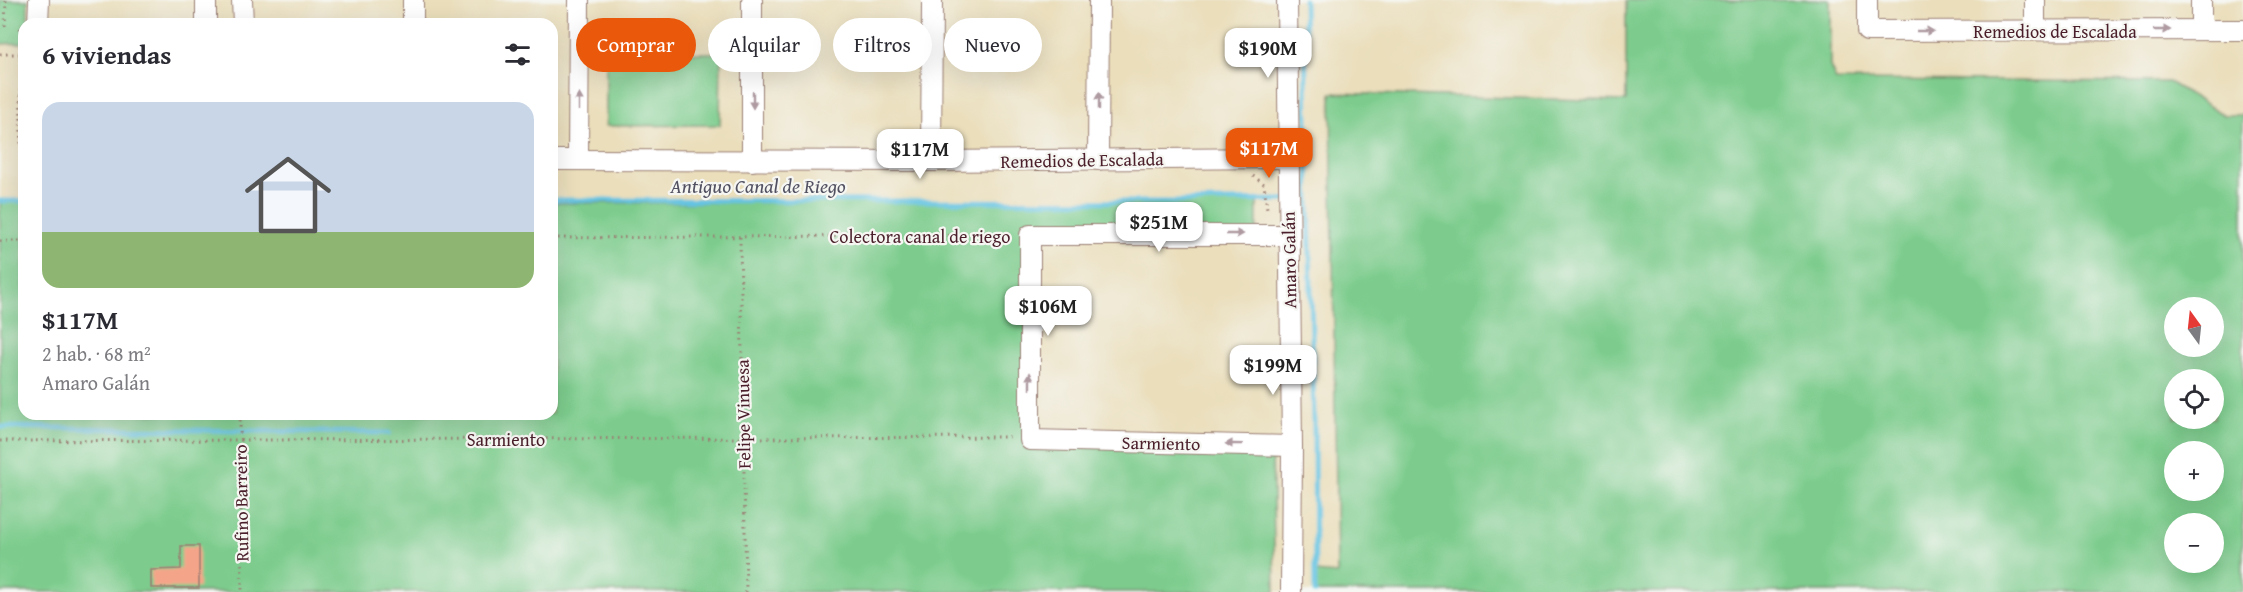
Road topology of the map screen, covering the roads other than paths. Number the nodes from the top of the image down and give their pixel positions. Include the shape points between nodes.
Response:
1 (39, 0) edge
2 (206, 0) edge
3 (243, 0) edge
4 (413, 0) edge
5 (579, 0) edge
6 (752, 0) edge
7 (932, 0) edge
8 (1099, 0) edge
9 (1287, 0) edge
10 (1867, 0) edge
11 (2035, 0) edge
12 (2201, 0) edge
13 (31, 18) edge
14 (206, 18) edge
15 (243, 18) edge
16 (413, 18) edge
17 (2035, 30) junction
18 (2201, 30) junction
19 (2243, 30) edge
20 (1287, 158) junction
21 (558, 160) edge
22 (578, 160) junction
23 (1098, 160) junction
24 (753, 161) junction
25 (931, 161) junction
26 (1289, 235) junction
27 (1021, 438) joint
28 (1292, 446) junction
29 (1291, 592) edge

1 - 13 street
2 - 14 street
3 - 15 street
4 - 16 street
22 -> 5 street
6 -> 24 street
7 - 25 street
23 -> 8 street
9 - 20 street, Amaro Galán
10 -> 17 street, Remedios de Escalada via 1867,31
11 - 17 street
12 - 18 street
17 -> 18 street, Remedios de Escalada
18 - 19 street, Remedios de Escalada
20 - 23 street, Remedios de Escalada
20 - 26 street, Amaro Galán
21 - 22 street, Remedios de Escalada
22 - 24 street, Remedios de Escalada
23 - 25 street, Remedios de Escalada
24 - 25 street, Remedios de Escalada
27 -> 26 street, Colectora canal de riego via 1030,235
26 - 28 street, Amaro Galán
28 -> 27 street, Sarmiento
28 - 29 street, Amaro Galán

